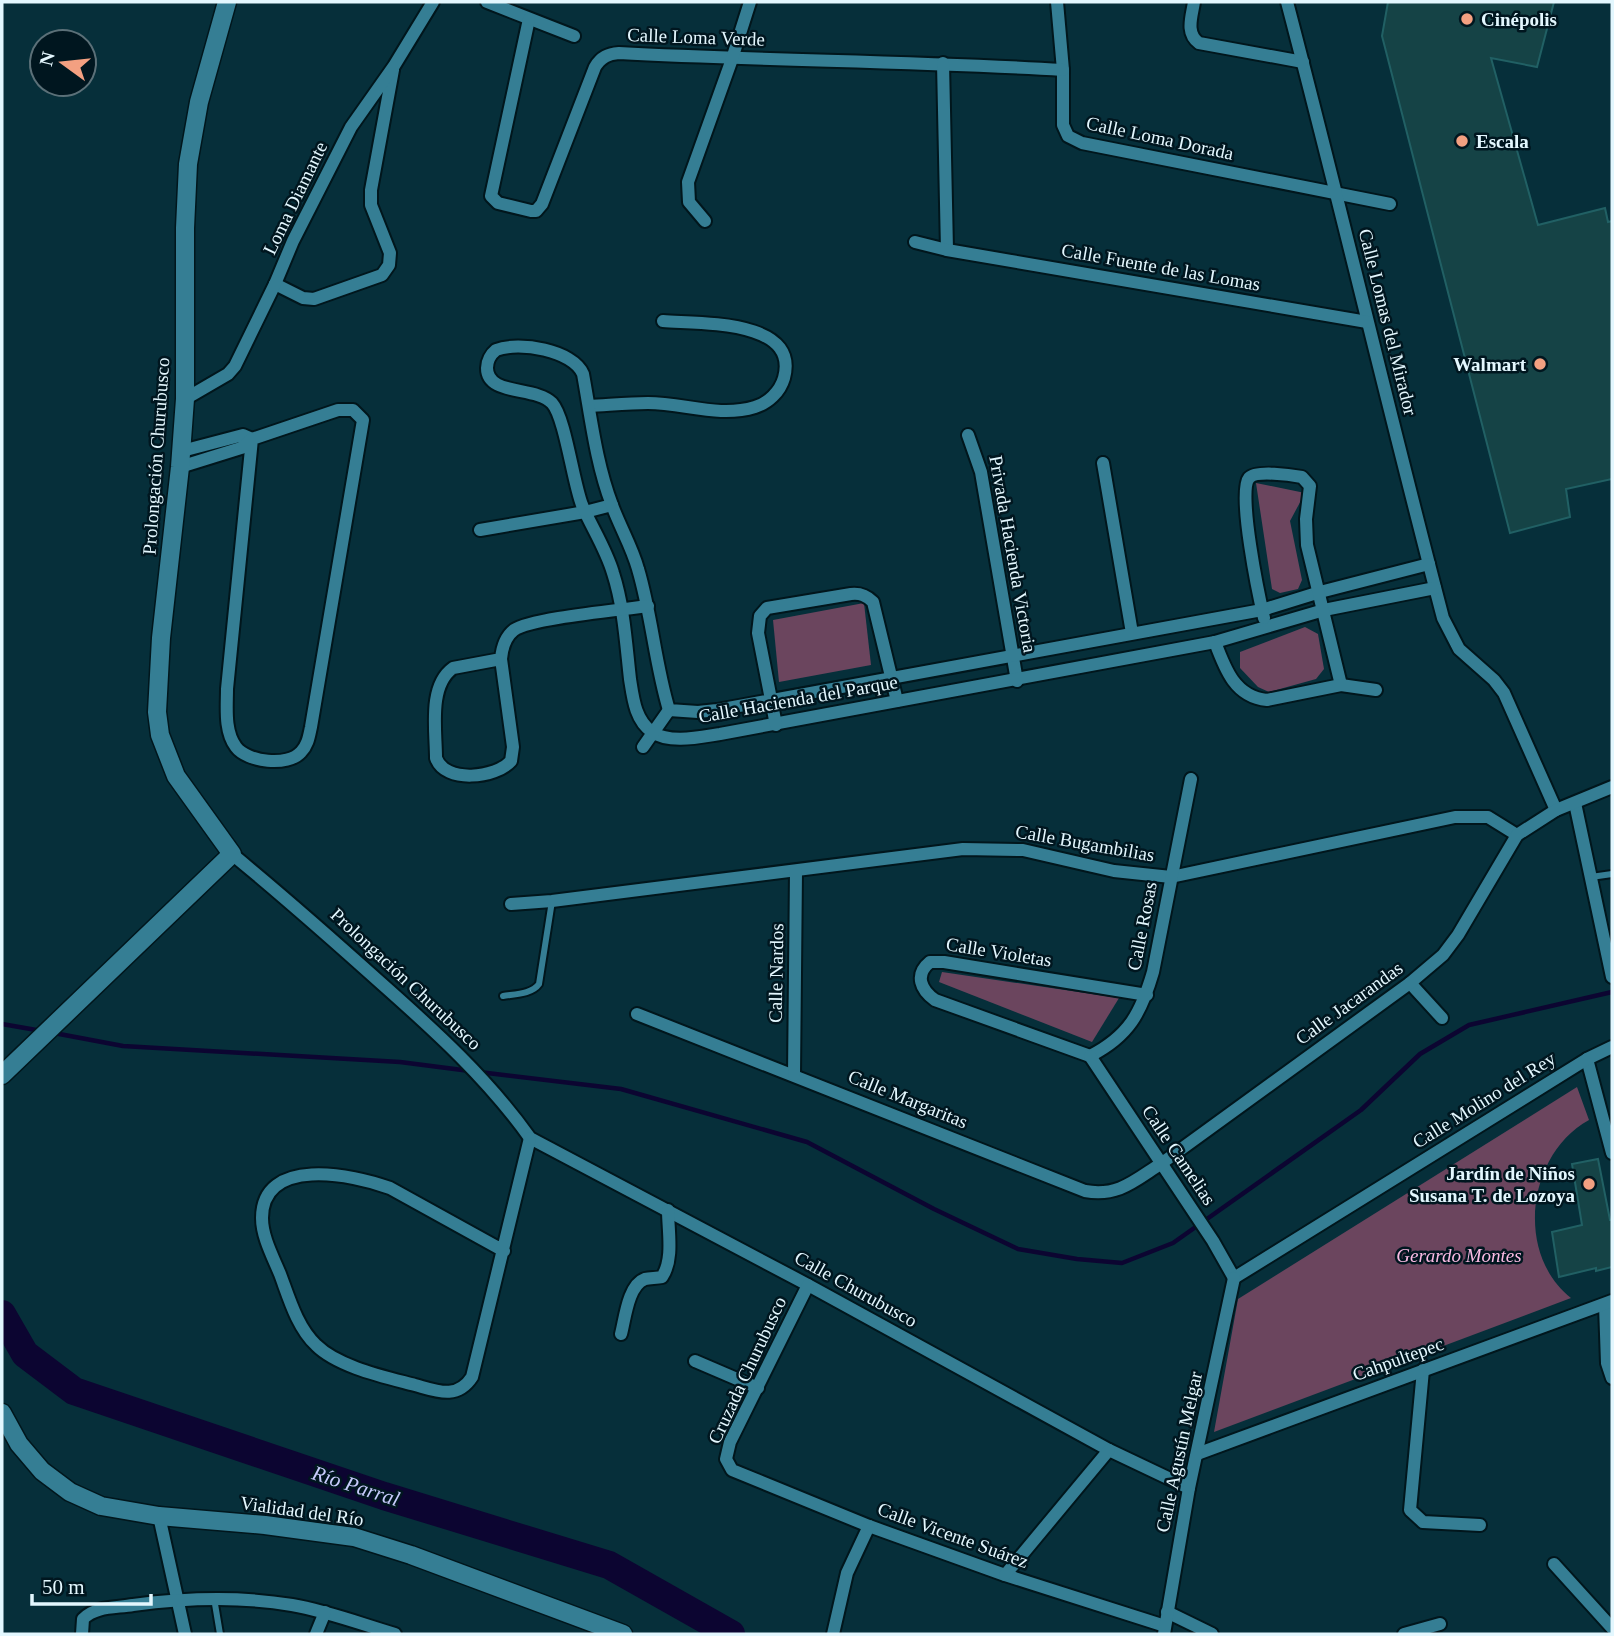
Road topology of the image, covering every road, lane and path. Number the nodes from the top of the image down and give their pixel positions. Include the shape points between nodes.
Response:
1 (227, 2) edge
2 (433, 2) edge
3 (487, 2) edge
4 (750, 2) edge
5 (1057, 2) edge
6 (1194, 2) edge
7 (1287, 2) edge
8 (529, 19) junction
9 (574, 36) dead end
10 (732, 59) junction
11 (1303, 62) junction
12 (943, 63) junction
13 (394, 66) junction
14 (1063, 70) junction
15 (1337, 193) junction
16 (1390, 204) dead end
17 (705, 221) dead end
18 (915, 242) dead end
19 (947, 250) junction
20 (275, 284) junction
21 (663, 321) dead end
22 (1367, 322) junction
23 (185, 399) junction
24 (589, 406) junction
25 (968, 435) dead end
26 (252, 439) junction
27 (181, 459) junction
28 (1102, 463) dead end
29 (612, 505) junction
30 (585, 512) junction
31 (480, 530) dead end
32 (1429, 564) junction
33 (1435, 588) junction
34 (1320, 592) junction
35 (648, 606) junction
36 (621, 610) junction
37 (1262, 610) junction
38 (1324, 610) junction
39 (1266, 627) junction
40 (1132, 632) junction
41 (1215, 642) junction
42 (1011, 654) junction
43 (501, 659) junction
44 (892, 676) junction
45 (1017, 681) junction
46 (1341, 685) junction
47 (1377, 690) dead end
48 (771, 699) junction
49 (897, 701) junction
50 (668, 710) junction
51 (776, 725) junction
52 (653, 733) junction
53 (643, 747) dead end
54 (1191, 779) dead end
55 (1612, 787) edge
56 (1575, 803) junction
57 (1556, 810) junction
58 (1517, 835) junction
59 (232, 854) junction
60 (796, 871) junction
61 (1612, 874) edge
62 (1171, 877) junction
63 (1591, 877) junction
64 (552, 901) junction
65 (511, 904) dead end
66 (1612, 977) edge
67 (1410, 983) junction
68 (1147, 995) junction
69 (503, 996) dead end
70 (637, 1014) dead end
71 (1442, 1018) dead end
72 (1612, 1047) edge
73 (1090, 1056) junction
74 (1587, 1059) junction
75 (794, 1074) junction
76 (2, 1075) edge
77 (514, 1115) joint
78 (530, 1138) junction
79 (1612, 1153) edge
80 (1162, 1163) junction
81 (668, 1210) junction
82 (504, 1251) junction
83 (1234, 1278) junction
84 (808, 1284) junction
85 (1609, 1303) edge
86 (621, 1334) dead end
87 (695, 1361) dead end
88 (1423, 1370) junction
89 (1612, 1378) edge
90 (758, 1388) junction
91 (2, 1413) edge
92 (1109, 1450) junction
93 (1197, 1454) junction
94 (733, 1470) joint
95 (1189, 1488) junction
96 (159, 1516) junction
97 (1480, 1525) dead end
98 (869, 1526) junction
99 (1554, 1564) dead end
100 (1005, 1575) junction
101 (214, 1598) junction
102 (178, 1599) junction
103 (324, 1612) junction
104 (1165, 1624) edge
105 (1440, 1624) dead end
106 (1612, 1628) edge
107 (82, 1631) edge
108 (185, 1634) edge
109 (220, 1634) edge
110 (316, 1634) edge
111 (395, 1634) edge
112 (623, 1634) edge
113 (833, 1634) edge
114 (1212, 1634) edge
115 (1404, 1634) edge

1 - 23 main road, Prolongación Churubusco via 199,102 188,164
2 - 13 street, Loma Diamante
3 - 8 street
4 - 10 street
5 - 14 street, Calle Loma Dorada
6 - 11 street via 1189,30 1199,43
7 - 11 street, Calle Lomas del Mirador
8 - 9 street
8 - 10 street, Calle Loma Verde via 491,190 494,201 525,210 536,211 542,204 600,59 619,53
10 - 12 street, Calle Loma Verde
10 - 17 street via 688,182 690,202
11 - 15 street, Calle Lomas del Mirador
12 - 14 street, Calle Loma Verde
12 - 19 street
13 - 20 street, Loma Diamante via 351,127
13 - 20 street via 371,190 371,205 390,253 389,265 382,275 314,299
14 - 15 street, Calle Loma Dorada via 1063,125 1073,139
15 - 16 street, Calle Loma Dorada
15 - 22 street, Calle Lomas del Mirador
18 - 19 street, Calle Fuente de las Lomas
19 - 22 street, Calle Fuente de las Lomas
20 - 23 street, Loma Diamante via 228,374
21 - 24 street via 721,325 766,335 784,353 783,383 769,400 735,410 649,403
22 - 32 street, Calle Lomas del Mirador
23 - 27 main road, Prolongación Churubusco
24 - 29 street, Calle Hacienda del Parque
24 - 30 street, Calle Hacienda del Parque via 580,366 565,356 517,347 503,347 492,354 487,371 491,381 542,396 554,405
25 - 42 street, Privada Hacienda Victoria via 981,472
26 - 26 street via 347,408 363,420 311,727 300,755 287,760 250,757 238,750 228,723 227,689
26 - 27 street via 241,448
27 - 59 main road, Prolongación Churubusco via 161,638 159,724 176,776
28 - 40 street
29 - 30 street
29 - 35 street, Calle Hacienda del Parque via 638,567
30 - 31 street
30 - 36 street, Calle Hacienda del Parque via 614,575
32 - 33 street, Calle Lomas del Mirador
32 - 34 street, Calle Hacienda del Parque
33 - 38 street, Calle Hacienda del Parque
33 - 57 street, Calle Lomas del Mirador via 1443,618 1459,649 1504,693
34 - 37 street, Calle Hacienda del Parque
34 - 37 street via 1305,532 1310,486 1302,477 1256,474 1249,478 1245,491 1246,516
34 - 38 street
35 - 36 street
35 - 50 street, Calle Hacienda del Parque
36 - 43 street via 519,628 506,640
36 - 52 street, Calle Hacienda del Parque via 637,713
37 - 39 street
37 - 40 street, Calle Hacienda del Parque
38 - 39 street, Calle Hacienda del Parque
38 - 46 street
39 - 41 street, Calle Hacienda del Parque
40 - 42 street, Calle Hacienda del Parque
41 - 45 street, Calle Hacienda del Parque
41 - 46 street via 1239,689 1256,699
42 - 44 street, Calle Hacienda del Parque
42 - 45 street, Privada Hacienda Victoria
43 - 43 street via 512,761 500,770 467,776 444,771 436,758 441,683 453,668
44 - 48 street, Calle Hacienda del Parque
44 - 48 street via 873,602 867,597 859,593 767,608 757,624
44 - 49 street
45 - 49 street, Calle Hacienda del Parque
46 - 47 street
48 - 50 street, Calle Hacienda del Parque via 698,712
48 - 51 street
49 - 51 street, Calle Hacienda del Parque
50 - 52 street, Calle Hacienda del Parque
51 - 52 street, Calle Hacienda del Parque via 680,738
52 - 53 street, Calle Hacienda del Parque
54 - 62 street, Calle Rosas
55 - 56 street
56 - 57 street
56 - 63 street
57 - 58 street
58 - 62 street, Calle Bugambilias via 1488,817 1455,817
58 - 67 street, Calle Jacarandas via 1458,935 1443,955
59 - 76 main road
59 - 77 street, Prolongación Churubusco via 451,1045
60 - 62 street, Calle Bugambilias via 999,848 1114,871
60 - 64 street, Calle Bugambilias
60 - 75 street, Calle Nardos
61 - 63 lane
62 - 68 street, Calle Rosas
63 - 66 street
64 - 65 street, Calle Bugambilias
64 - 69 lane via 539,984 536,989
67 - 71 street
67 - 80 street, Calle Jacarandas
68 - 73 street, Calle Rosas via 1128,1029
68 - 73 street, Calle Violetas via 944,962 930,962 924,969 920,983 935,1000
70 - 75 street, Calle Margaritas
72 - 74 street, Calle Molino del Rey
73 - 80 street, Calle Camelias
74 - 79 street
74 - 83 street, Calle Molino del Rey
75 - 80 street, Calle Margaritas via 1085,1191 1112,1192
77 - 78 street, Calle Churubusco
78 - 81 street, Calle Churubusco
78 - 82 street
80 - 83 street, Calle Camelias
81 - 84 street, Calle Churubusco
81 - 86 street via 665,1273 638,1284
82 - 82 street via 372,1181 292,1176 278,1182 264,1203 265,1236 307,1335 331,1357 429,1389 458,1391 472,1377
83 - 93 street, Calle Agustín Melgar
84 - 90 street, Cruzada Churubusco
84 - 92 street, Calle Churubusco
85 - 88 street, Cahpultepec
85 - 89 street via 1607,1363
87 - 90 street
88 - 93 street, Cahpultepec
88 - 97 street via 1410,1510 1423,1522
90 - 94 street, Cruzada Churubusco via 727,1450
91 - 96 main road, Vialidad del Río via 30,1459 54,1482 100,1506
92 - 95 street, Calle Churubusco
92 - 100 street
93 - 95 street, Calle Agustín Melgar
94 - 98 street, Calle Vicente Suárez
95 - 104 street, Calle Agustín Melgar
96 - 102 street
96 - 112 main road, Vialidad del Río via 354,1537
98 - 100 street, Calle Vicente Suárez
98 - 113 street via 847,1573
99 - 106 street
100 - 104 street, Calle Vicente Suárez
101 - 102 street
101 - 103 street
101 - 109 lane
102 - 107 street via 94,1611 83,1619
102 - 108 street
103 - 110 street
103 - 111 street
104 - 114 street, Calle Vicente Suárez
105 - 115 street

